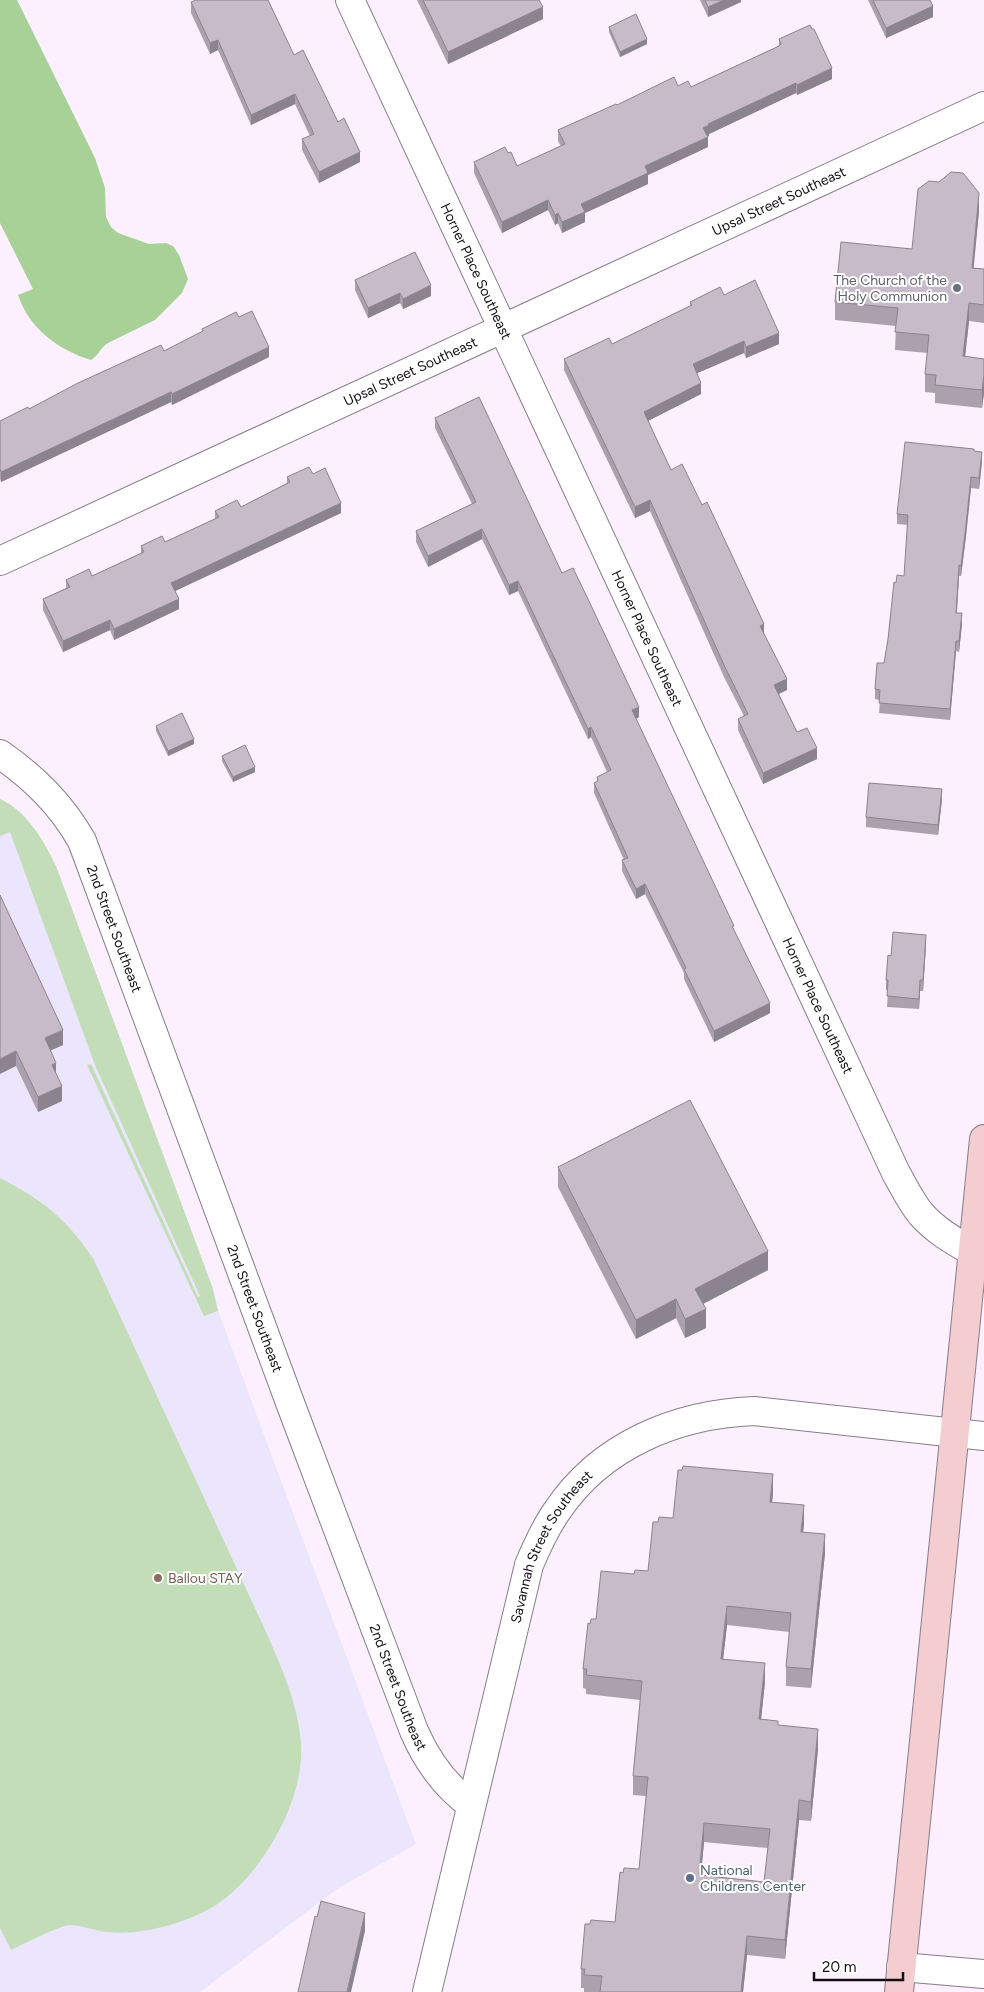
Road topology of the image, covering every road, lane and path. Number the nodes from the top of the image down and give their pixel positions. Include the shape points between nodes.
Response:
1 (350, 0) edge
2 (984, 106) edge
3 (503, 328) junction
4 (0, 561) edge
5 (0, 754) edge
6 (984, 1139) edge
7 (973, 1252) junction
8 (954, 1433) junction
9 (984, 1436) edge
10 (472, 1805) junction
11 (984, 1974) edge
12 (900, 1979) edge
13 (427, 1992) edge

1 - 3 street, Horner Place Southeast
2 - 3 street, Upsal Street Southeast
3 - 4 street, Upsal Street Southeast
3 - 7 street, Horner Place Southeast via 896,1173 920,1213 944,1235
5 - 10 street, 2nd Street Southeast via 23,770 55,801 72,823 86,850 414,1731 437,1772
6 - 7 main road
7 - 8 main road
8 - 9 street, Savannah Street Southeast
8 - 10 street, Savannah Street Southeast via 754,1410 672,1425 608,1457 565,1499 541,1538 530,1565
8 - 12 main road
10 - 13 street, Savannah Street Southeast
11 - 12 street

